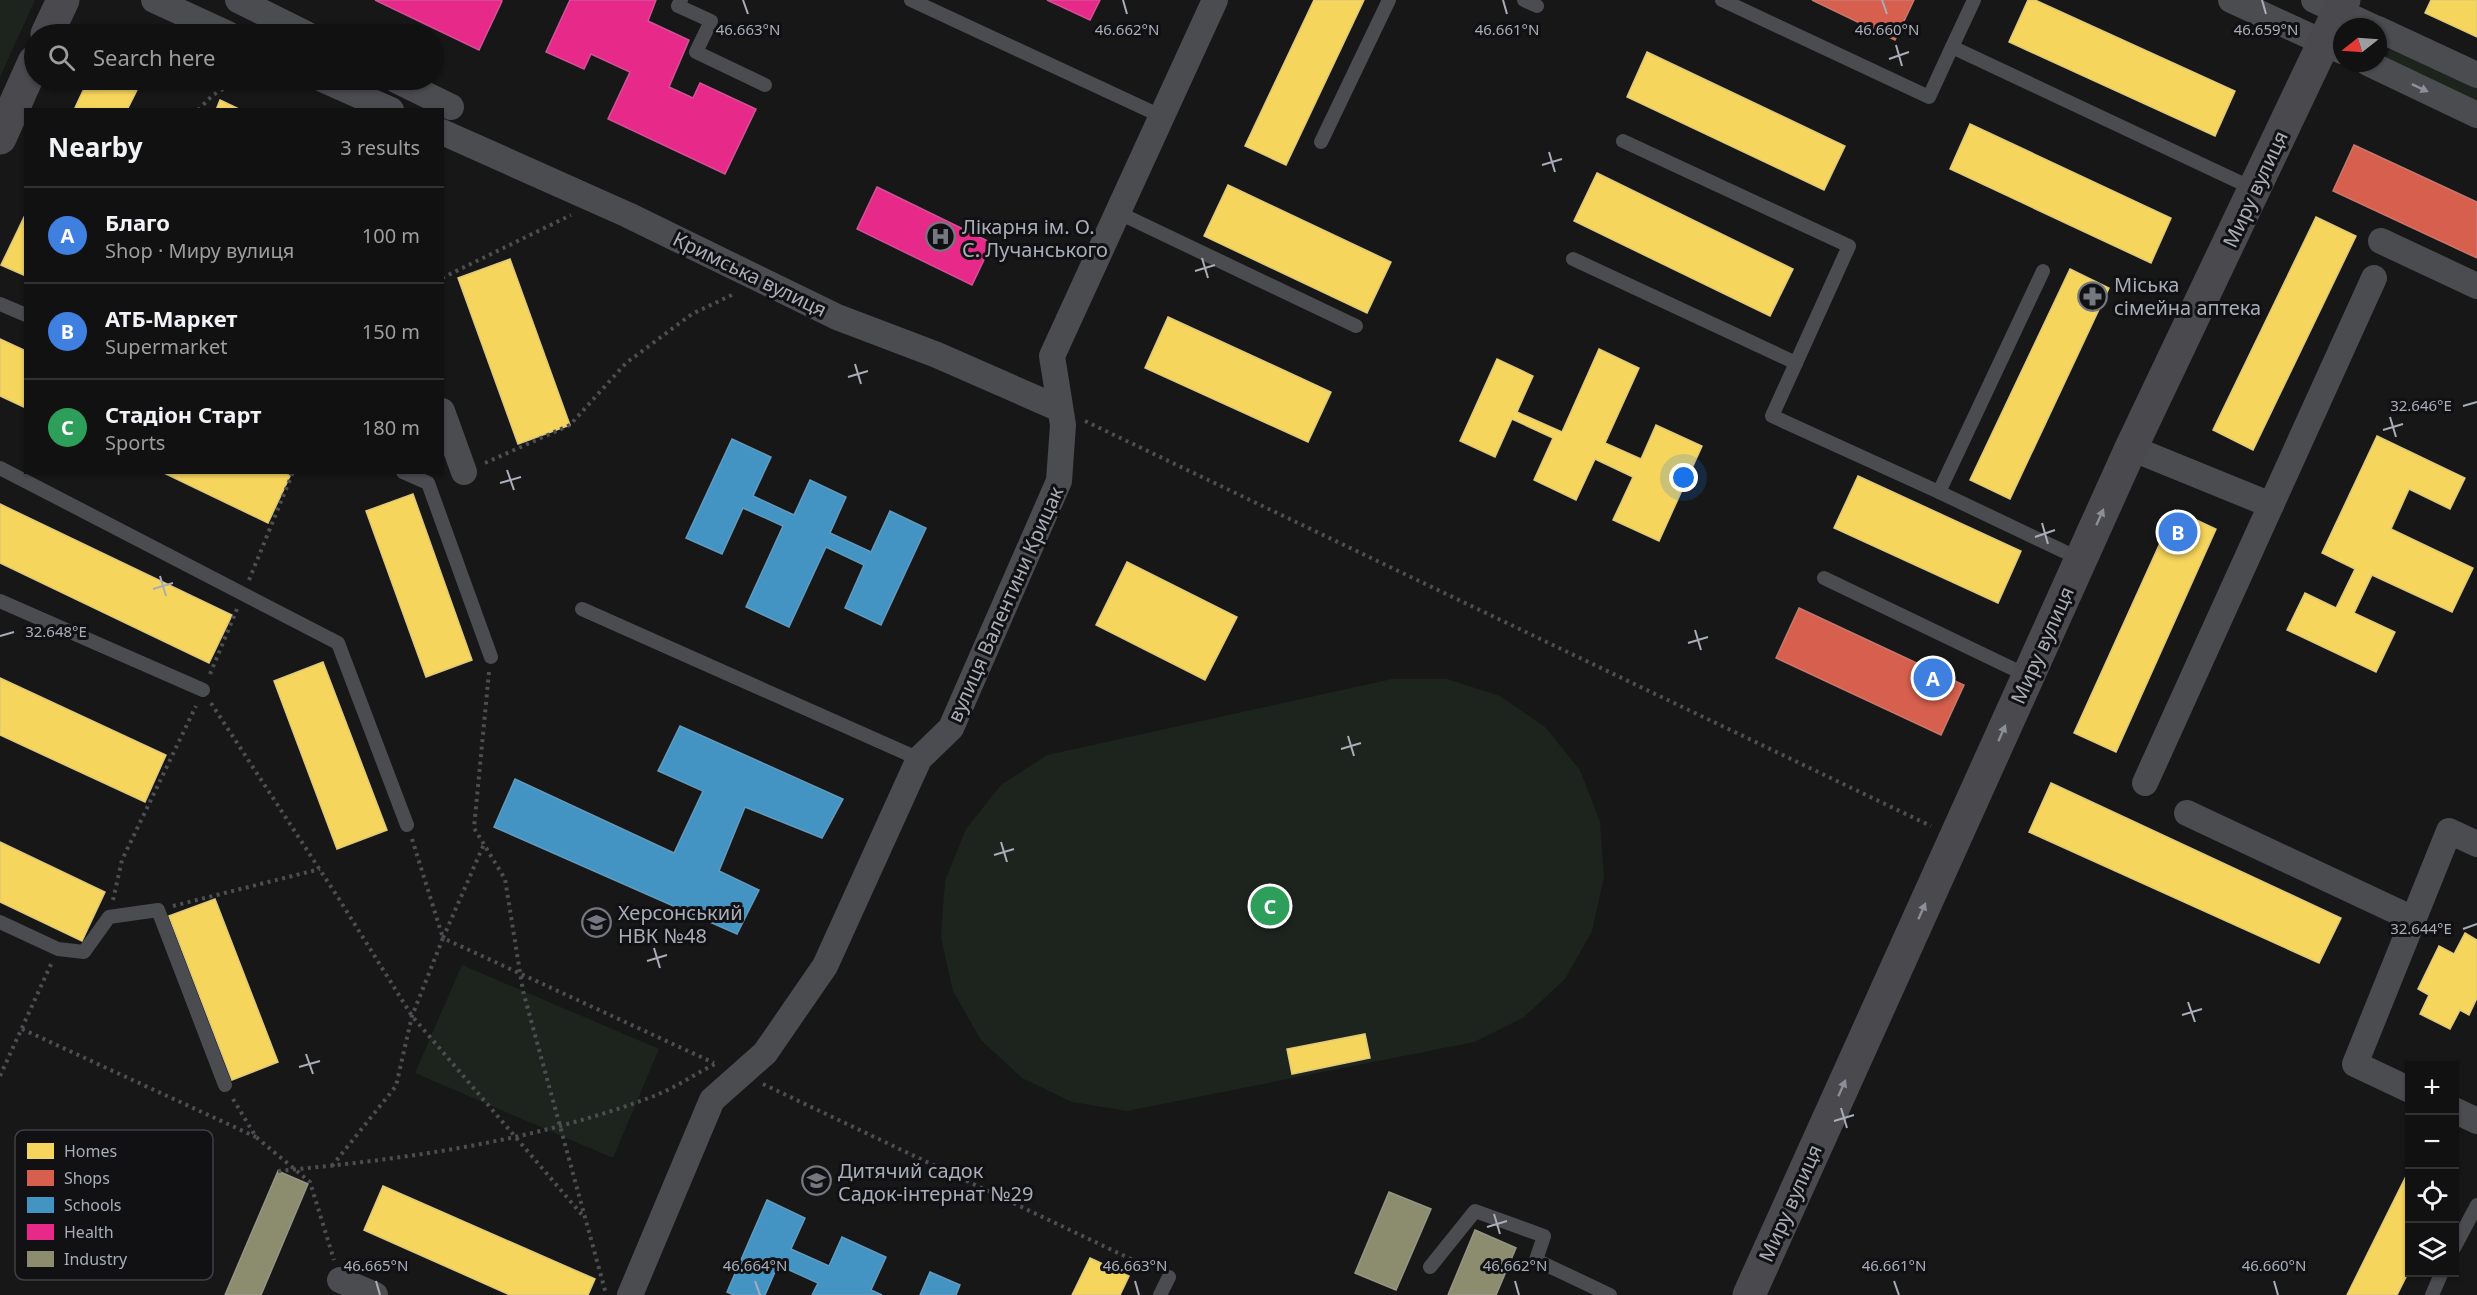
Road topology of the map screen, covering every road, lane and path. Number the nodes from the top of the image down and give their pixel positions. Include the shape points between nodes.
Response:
1 (63, 0) edge
2 (154, 0) edge
3 (238, 0) edge
4 (681, 0) edge
5 (911, 0) edge
6 (1215, 0) edge
7 (1389, 0) edge
8 (1722, 0) edge
9 (1974, 0) edge
10 (2231, 0) edge
11 (2332, 4) edge
12 (2357, 18) edge
13 (52, 24) edge
14 (206, 24) edge
15 (286, 24) edge
16 (2387, 33) edge
17 (1952, 47) junction
18 (2333, 47) edge
19 (2387, 72) edge
20 (2477, 75) edge
21 (24, 84) edge
22 (765, 84) dead end
23 (221, 90) edge
24 (346, 90) edge
25 (416, 90) edge
26 (451, 107) dead end
27 (200, 108) edge
28 (387, 108) edge
29 (2477, 115) edge
30 (1163, 117) junction
31 (1, 133) edge
32 (444, 133) edge
33 (1623, 141) dead end
34 (1321, 142) dead end
35 (2255, 189) junction
36 (598, 202) junction
37 (1119, 213) junction
38 (2381, 242) dead end
39 (1573, 259) dead end
40 (2043, 271) dead end
41 (444, 277) edge
42 (2374, 278) dead end
43 (762, 280) junction
44 (2477, 286) edge
45 (0, 304) edge
46 (24, 314) edge
47 (1356, 326) dead end
48 (1796, 363) junction
49 (1060, 410) junction
50 (444, 417) edge
51 (2131, 448) junction
52 (0, 468) edge
53 (464, 472) joint
54 (408, 474) edge
55 (1939, 492) junction
56 (2271, 505) junction
57 (2080, 560) junction
58 (1824, 578) dead end
59 (0, 601) edge
60 (582, 609) dead end
61 (491, 657) joint
62 (2028, 676) junction
63 (203, 690) joint
64 (919, 759) junction
65 (2145, 783) dead end
66 (2187, 813) dead end
67 (407, 825) joint
68 (1955, 838) junction
69 (483, 844) junction
70 (2477, 844) edge
71 (321, 869) junction
72 (158, 910) junction
73 (2413, 919) junction
74 (0, 922) edge
75 (443, 938) junction
76 (58, 949) junction
77 (520, 974) junction
78 (412, 1016) junction
79 (21, 1029) junction
80 (715, 1064) junction
81 (741, 1074) junction
82 (0, 1076) edge
83 (225, 1085) joint
84 (2405, 1087) edge
85 (2459, 1112) edge
86 (2477, 1121) edge
87 (560, 1125) junction
88 (256, 1137) junction
89 (516, 1137) junction
90 (332, 1166) junction
91 (295, 1170) junction
92 (278, 1171) dead end
93 (2477, 1204) edge
94 (585, 1218) junction
95 (2459, 1238) edge
96 (1430, 1267) dead end
97 (1169, 1277) joint
98 (2440, 1277) edge
99 (340, 1280) joint
100 (375, 1295) edge
101 (606, 1295) edge
102 (630, 1295) edge
103 (1160, 1295) edge
104 (1610, 1295) edge
105 (1749, 1295) edge
106 (2432, 1295) edge

1 - 13 street
2 - 14 street
3 - 15 street
4 - 22 lane via 678,6 711,21 696,52
5 - 30 lane
6 - 30 street, вулиця Валентини Крицак
7 - 34 lane
8 - 17 lane via 1929,97
9 - 17 lane
10 - 18 street
11 - 12 street
11 - 18 street, Миру вулиця
16 - 20 street
17 - 35 lane
18 - 35 street, Миру вулиця
19 -> 29 street
21 - 31 street
23 - 27 path
24 - 28 street
25 - 26 street
30 - 37 street, вулиця Валентини Крицак
32 - 36 street, Кримська вулиця
33 - 48 lane via 1849,246
35 - 51 street, Миру вулиця
36 - 41 path
36 - 43 street, Кримська вулиця
37 - 47 lane
37 - 49 street, вулиця Валентини Крицак via 1052,356
38 - 44 street
39 - 48 lane
40 - 55 lane
42 - 56 street
43 - 49 street, Кримська вулиця via 837,316
43 - 53 path via 692,314 626,363 570,425
45 - 46 lane
48 - 55 lane via 1772,416
49 - 64 street, вулиця Валентини Крицак via 1063,425 1059,481 951,728
49 - 68 path
50 - 53 street
51 - 56 street
57 -> 51 street, Миру вулиця
52 - 67 lane via 338,644
54 - 61 lane via 428,483
55 - 57 lane
56 - 65 street
57 - 62 street, Миру вулиця
58 - 62 lane
59 - 63 lane
60 - 64 lane
61 - 69 path via 474,828
68 -> 62 street, Миру вулиця
63 - 71 path
64 - 81 street, вулиця Валентини Крицак via 825,966 765,1053
66 - 73 street
67 - 75 path
105 -> 68 street, Миру вулиця
69 - 75 path
69 - 77 path via 505,879
70 - 73 street via 2449,831
71 - 72 path
71 - 78 path
72 - 76 lane via 109,916 84,952
72 - 83 lane
73 - 84 street via 2355,1064
74 - 76 lane
75 - 77 path
75 - 78 path
76 - 79 path
77 - 80 path
77 - 87 path
78 - 89 path
78 - 90 path via 396,1086
79 - 82 path
79 - 88 path
80 - 81 path
80 - 87 path via 655,1095
81 - 97 path
81 - 102 street, вулиця Валентини Крицак via 712,1100
83 - 88 path
85 - 86 street
87 - 89 path
87 - 94 path
88 - 91 path
89 - 90 path via 441,1152
89 - 94 path
90 - 91 path
91 - 92 path
91 - 99 path via 310,1182
93 - 95 lane
94 - 101 path
96 - 104 lane via 1475,1211 1544,1236 1536,1260
97 - 103 lane
98 - 106 lane
99 - 100 street

